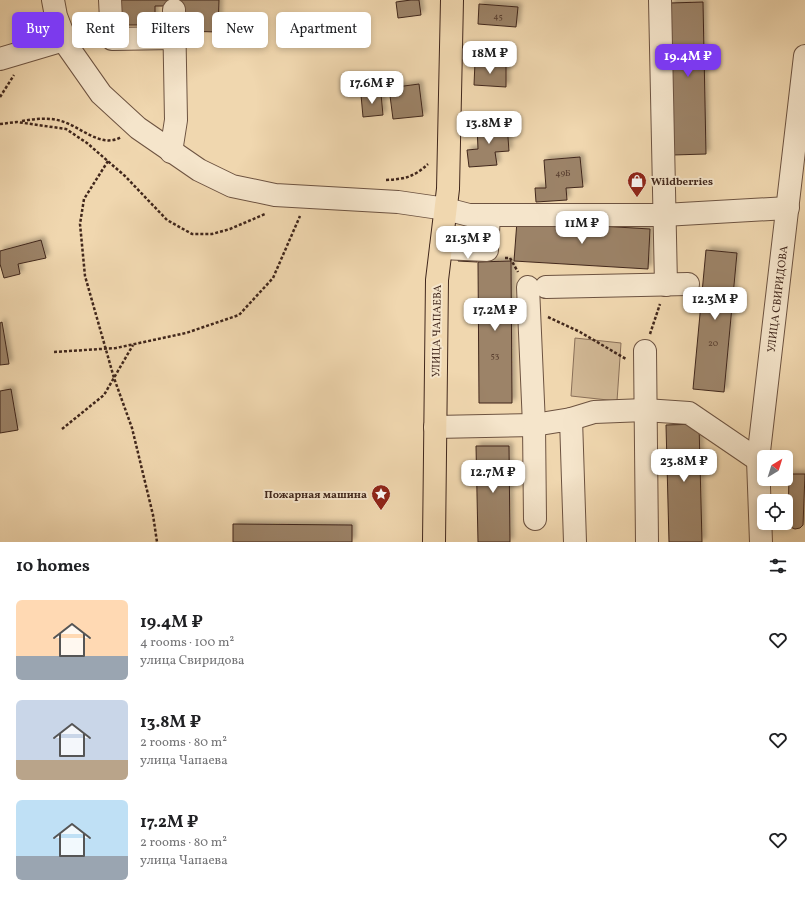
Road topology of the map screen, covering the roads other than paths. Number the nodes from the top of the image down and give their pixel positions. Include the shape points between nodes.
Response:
1 (53, 0) edge
2 (110, 0) edge
3 (452, 0) edge
4 (660, 0) edge
5 (55, 12) edge
6 (137, 39) edge
7 (64, 40) edge
8 (37, 48) edge
9 (174, 48) edge
10 (805, 56) edge
11 (0, 59) edge
12 (171, 152) junction
13 (788, 208) junction
14 (479, 215) junction
15 (664, 215) junction
16 (445, 219) junction
17 (688, 284) dead end
18 (666, 285) junction
19 (645, 362) road end
20 (645, 410) junction
21 (571, 420) junction
22 (534, 426) junction
23 (435, 427) junction
24 (759, 450) edge
25 (757, 459) edge
26 (759, 486) edge
27 (535, 519) dead end
28 (434, 542) edge
29 (575, 542) edge
30 (647, 542) edge
31 (761, 542) edge

1 - 5 street
2 - 6 street via 112,39
3 - 16 main road, УЛИЦА ЧАПАЕВА via 450,156
4 - 15 street
7 - 12 street via 101,94 138,128
8 - 11 street
9 - 12 street via 176,120
10 - 13 street, УЛИЦА СВИРИДОВА
12 - 16 street via 199,170 232,186 275,195 423,205 434,204 444,198
13 - 15 street
13 - 24 street, УЛИЦА СВИРИДОВА
14 - 15 street
14 - 16 street via 458,216 448,221
14 - 16 street via 460,211 450,198
14 - 16 street via 487,250
15 - 18 street
16 - 23 main road, УЛИЦА ЧАПАЕВА via 437,280
17 - 18 street
18 - 22 street via 537,287
19 - 20 street
20 - 21 street via 594,412
20 - 25 street via 689,413
20 - 30 street
21 - 22 street
21 - 29 street
22 - 23 street
22 - 27 street
23 - 28 main road, УЛИЦА ЧАПАЕВА
26 - 31 street, УЛИЦА СВИРИДОВА

